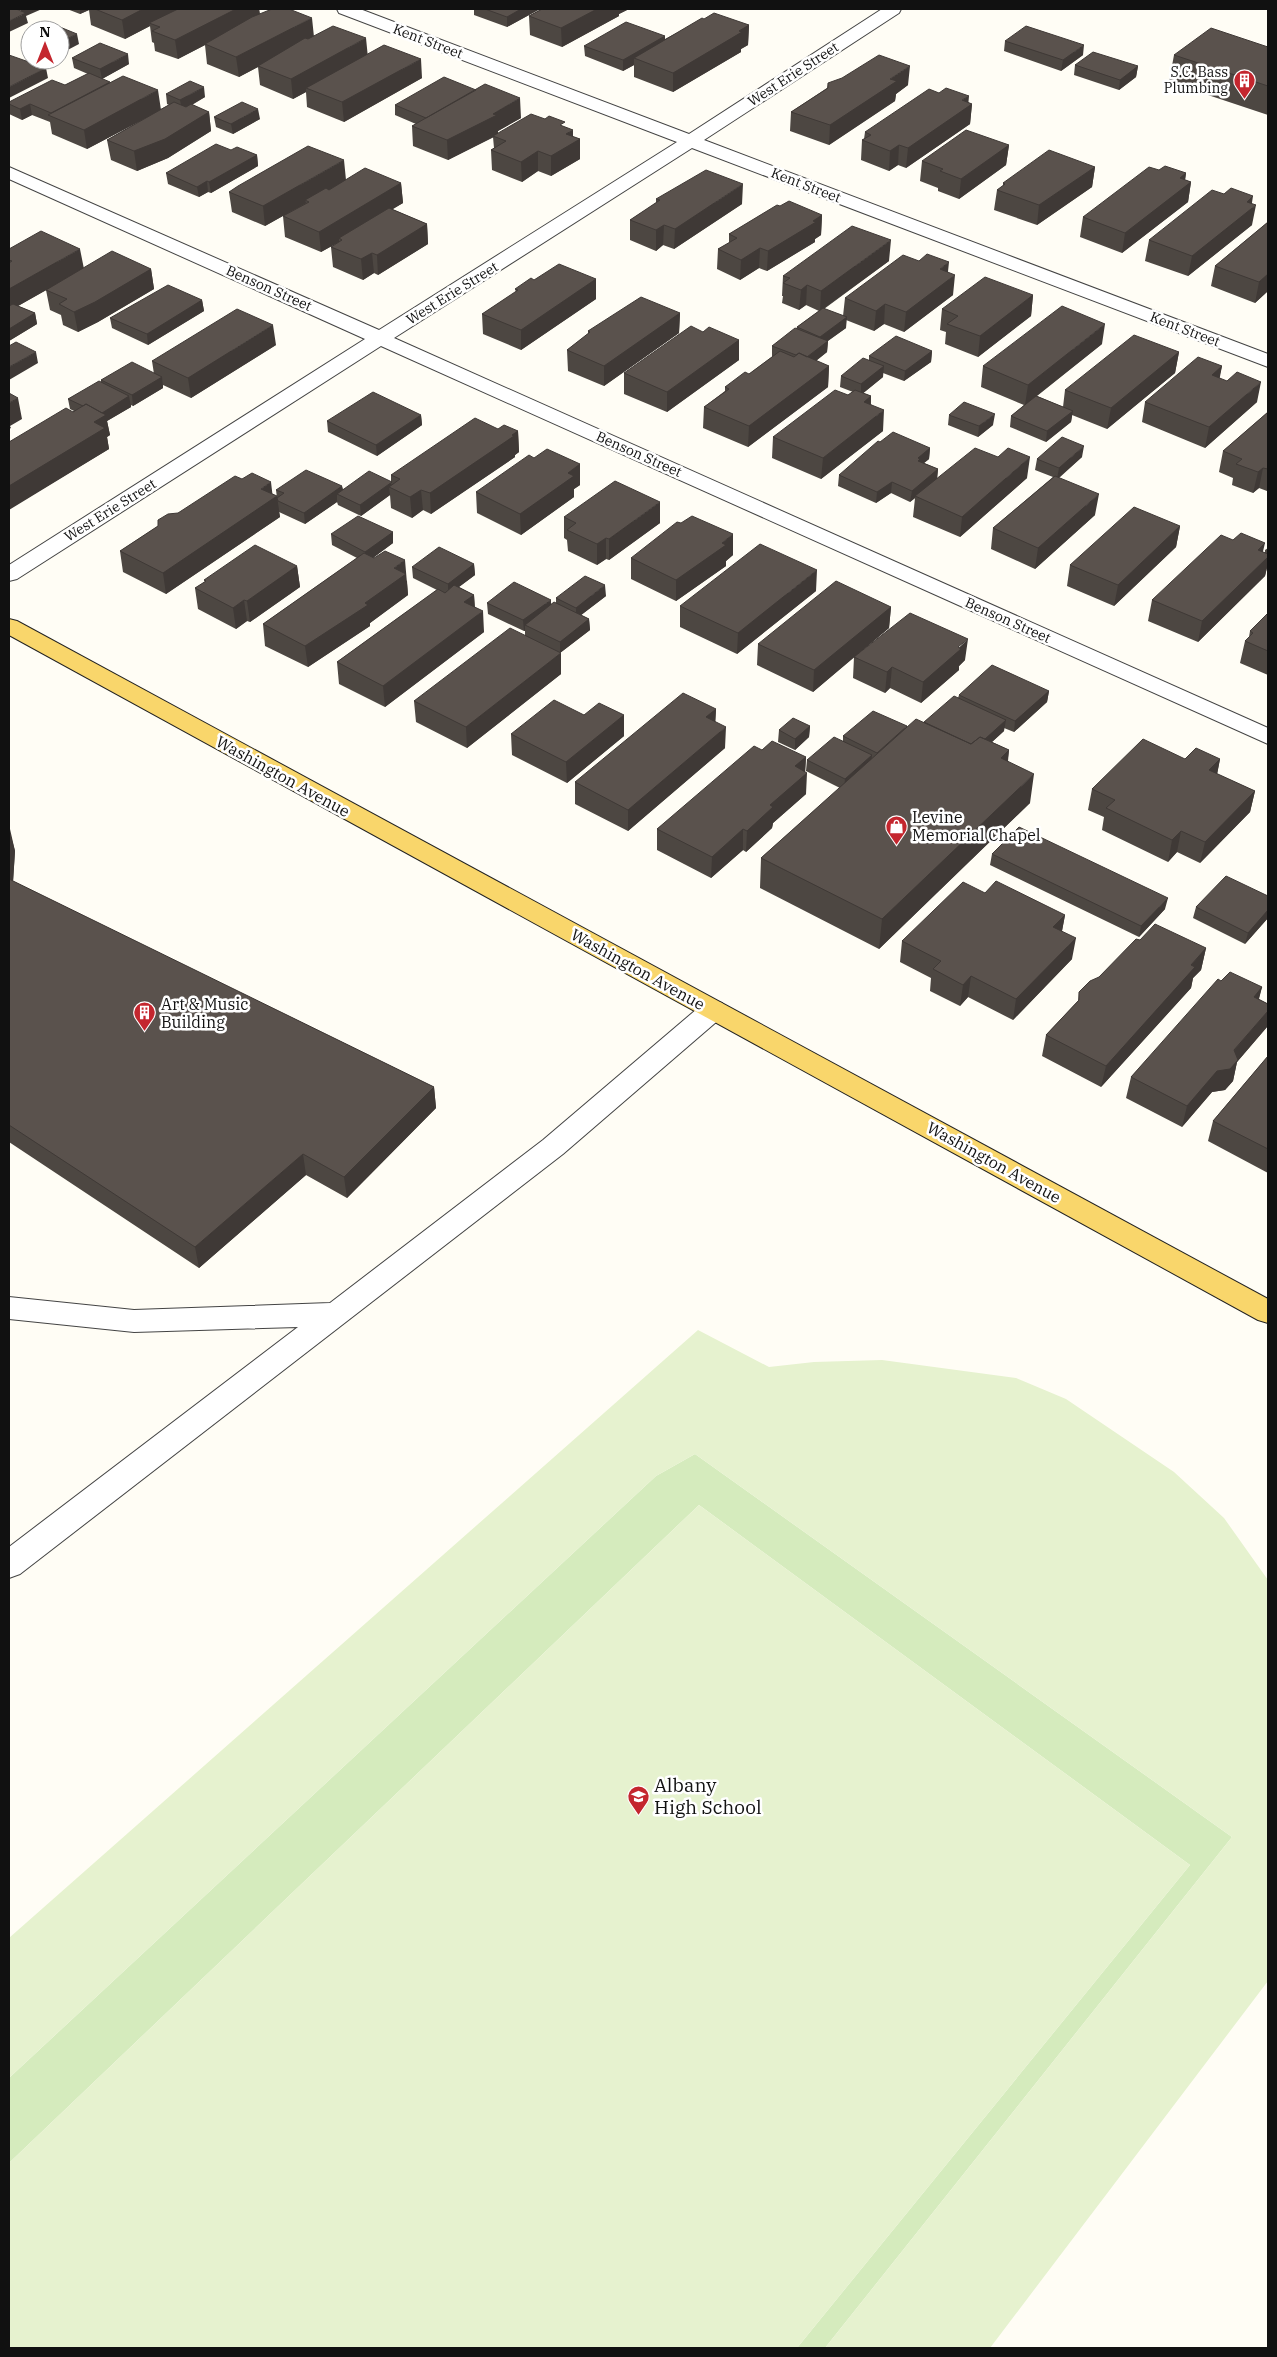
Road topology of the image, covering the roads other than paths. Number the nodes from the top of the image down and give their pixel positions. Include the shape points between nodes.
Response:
1 (344, 9) edge
2 (893, 9) edge
3 (690, 141) junction
4 (9, 172) edge
5 (380, 338) junction
6 (1268, 361) edge
7 (9, 574) edge
8 (9, 626) edge
9 (1268, 737) edge
10 (713, 1010) junction
11 (9, 1308) edge
12 (1268, 1312) edge
13 (335, 1314) junction
14 (9, 1565) edge

1 - 3 street, Kent Street
2 - 3 street, West Erie Street
3 - 5 street, West Erie Street
3 - 6 street, Kent Street
4 - 5 street, Benson Street
5 - 7 street, West Erie Street
5 - 9 street, Benson Street
8 - 10 main road, Washington Avenue
10 - 12 main road, Washington Avenue
10 - 13 street via 554,1147
11 - 13 street via 134,1321
13 - 14 street

